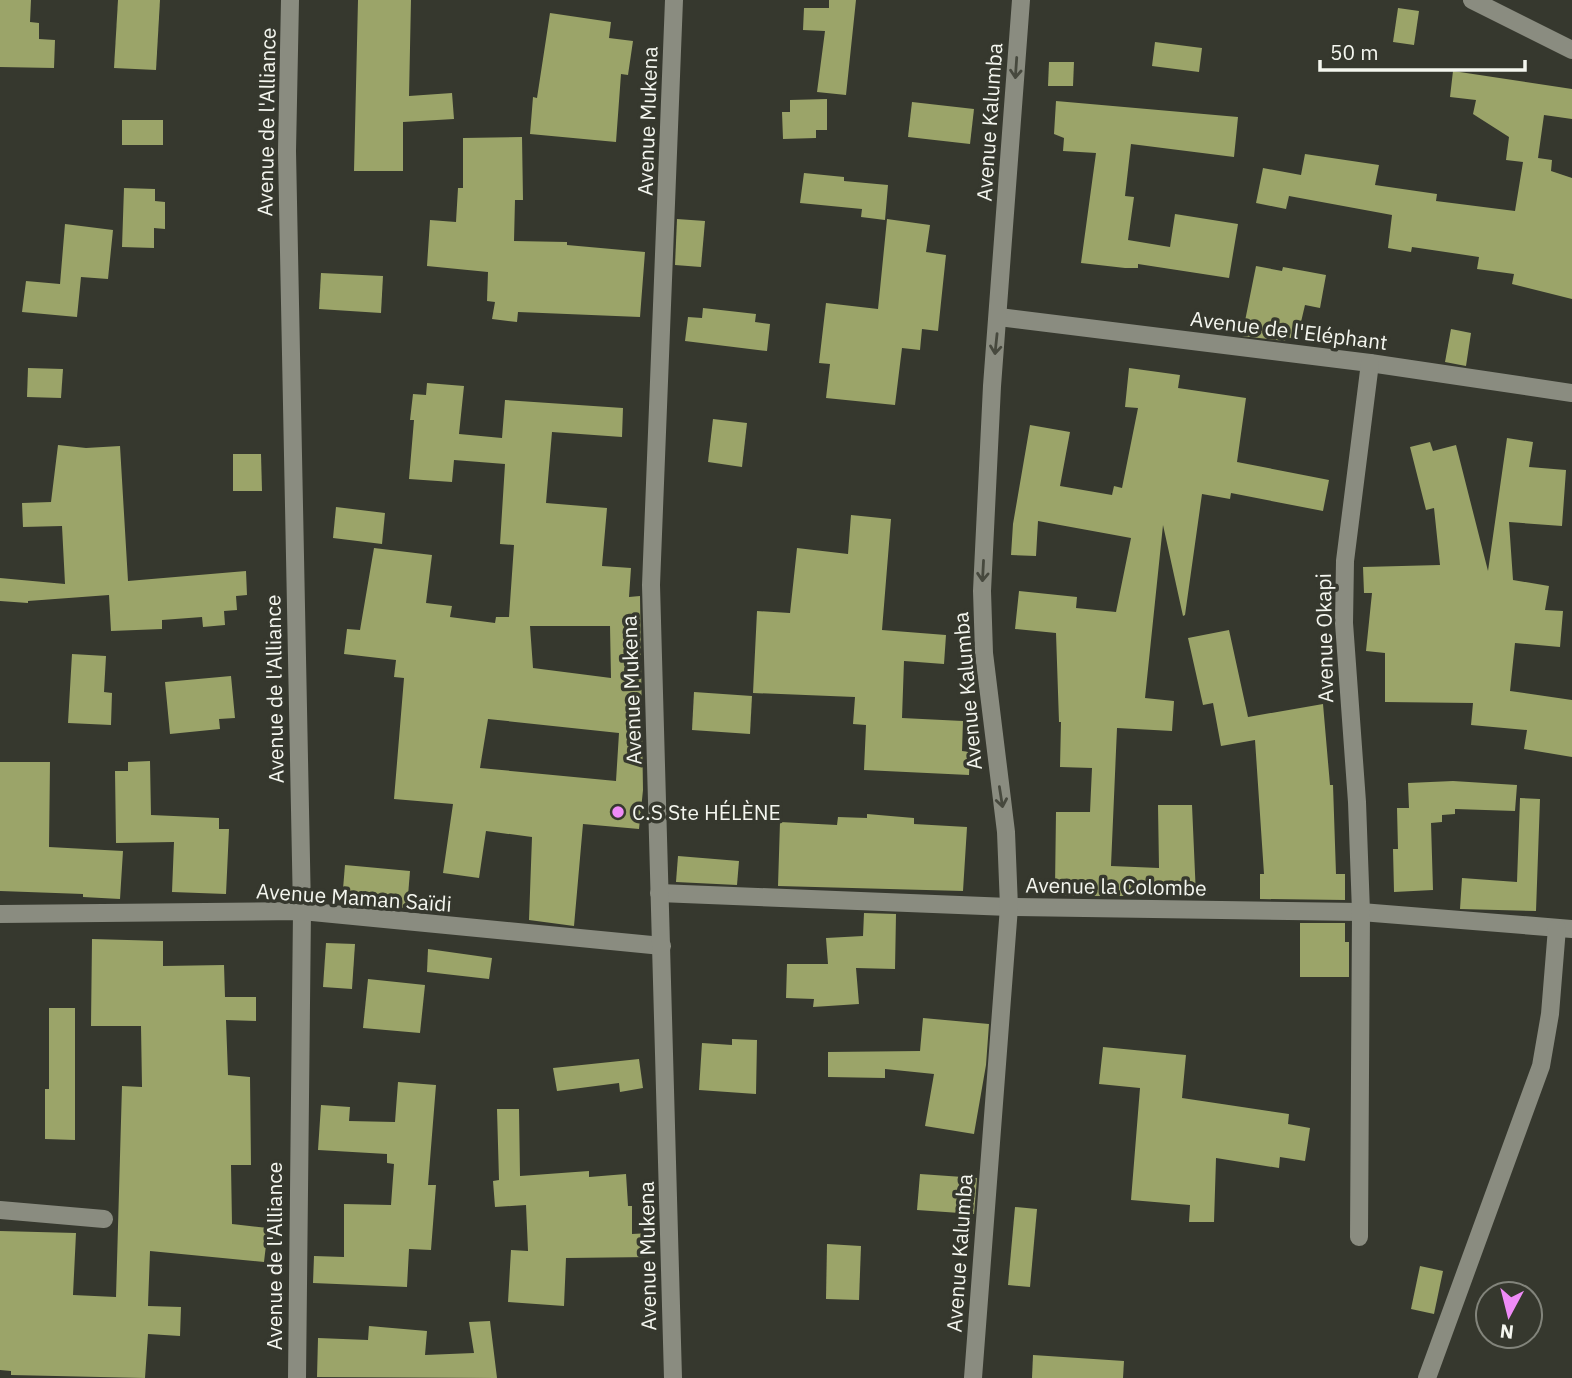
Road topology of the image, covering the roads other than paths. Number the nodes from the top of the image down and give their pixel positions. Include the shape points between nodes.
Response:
1 (290, 0) edge
2 (674, 0) edge
3 (1021, 0) edge
4 (1472, 0) edge
5 (1572, 50) edge
6 (999, 317) junction
7 (1370, 363) junction
8 (1572, 393) edge
9 (659, 893) junction
10 (1009, 907) junction
11 (302, 911) junction
12 (1361, 912) junction
13 (0, 914) edge
14 (1564, 928) edge
15 (662, 946) junction
16 (0, 1210) edge
17 (104, 1219) dead end
18 (1359, 1237) dead end
19 (297, 1378) edge
20 (673, 1378) edge
21 (973, 1378) edge
22 (1427, 1378) edge

1 - 11 street, Avenue de l'Alliance via 287,151
2 - 9 street, Avenue Mukena via 651,585
3 -> 6 street, Avenue Kalumba
4 - 5 street
6 - 7 street, Avenue de l'Eléphant
6 -> 10 street, Avenue Kalumba via 982,617 1006,832
7 - 8 street, Avenue de l'Eléphant
7 - 12 street, Avenue Okapi via 1345,561 1344,611
9 - 10 street, Avenue la Colombe
9 - 15 street, Avenue Mukena
10 - 12 street, Avenue la Colombe
10 - 21 street, Avenue Kalumba
11 - 13 street, Avenue Maman Saïdi
11 - 15 street, Avenue Maman Saïdi
11 - 19 street, Avenue de l'Alliance
12 - 14 street, Avenue la Colombe
12 - 18 street, Avenue Okapi
14 - 22 street via 1541,1066
15 - 20 street, Avenue Mukena
16 - 17 street

